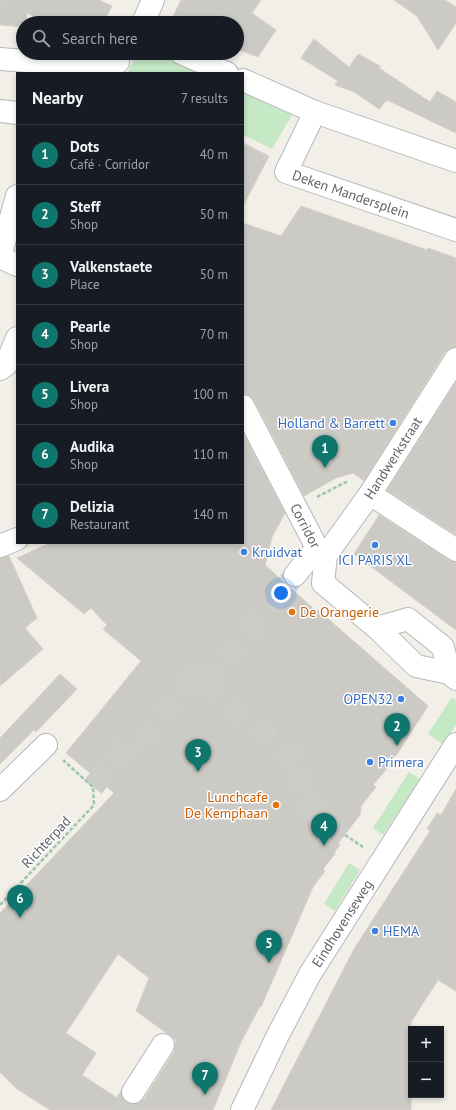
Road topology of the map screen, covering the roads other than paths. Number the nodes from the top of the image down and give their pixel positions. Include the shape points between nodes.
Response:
1 (153, 0) edge
2 (146, 16) edge
3 (0, 59) edge
4 (197, 60) edge
5 (119, 63) edge
6 (224, 72) edge
7 (244, 80) edge
8 (0, 111) edge
9 (315, 112) junction
10 (16, 113) edge
11 (456, 161) edge
12 (16, 200) edge
13 (456, 230) edge
14 (16, 265) edge
15 (16, 340) edge
16 (456, 359) edge
17 (0, 369) edge
18 (244, 408) edge
19 (370, 494) junction
20 (16, 539) edge
21 (0, 546) edge
22 (456, 550) edge
23 (322, 552) junction
24 (295, 575) tunnel mouth
25 (377, 628) junction
26 (453, 676) edge
27 (456, 744) edge
28 (46, 745) road end
29 (0, 790) edge
30 (163, 1045) dead end
31 (133, 1092) tunnel mouth
32 (242, 1110) edge

1 - 2 street
3 - 5 street via 92,66
4 - 6 street
7 - 9 street
8 - 10 street
9 - 11 street
9 - 13 street, Deken Mandersplein via 286,172
12 - 14 street via 0,257
15 - 17 street via 6,365
16 - 19 street, Handwerkstraat
18 - 23 street, Corridor
19 - 22 street
19 - 23 street, Handwerkstraat
20 - 21 street
23 - 24 street, Handwerkstraat
23 - 25 street, Corridor via 323,583
25 - 26 street, Corridor via 416,666
25 - 26 street, Corridor via 408,619 443,647
27 - 32 street, Eindhovenseweg via 310,974
28 - 29 street
30 - 31 street

